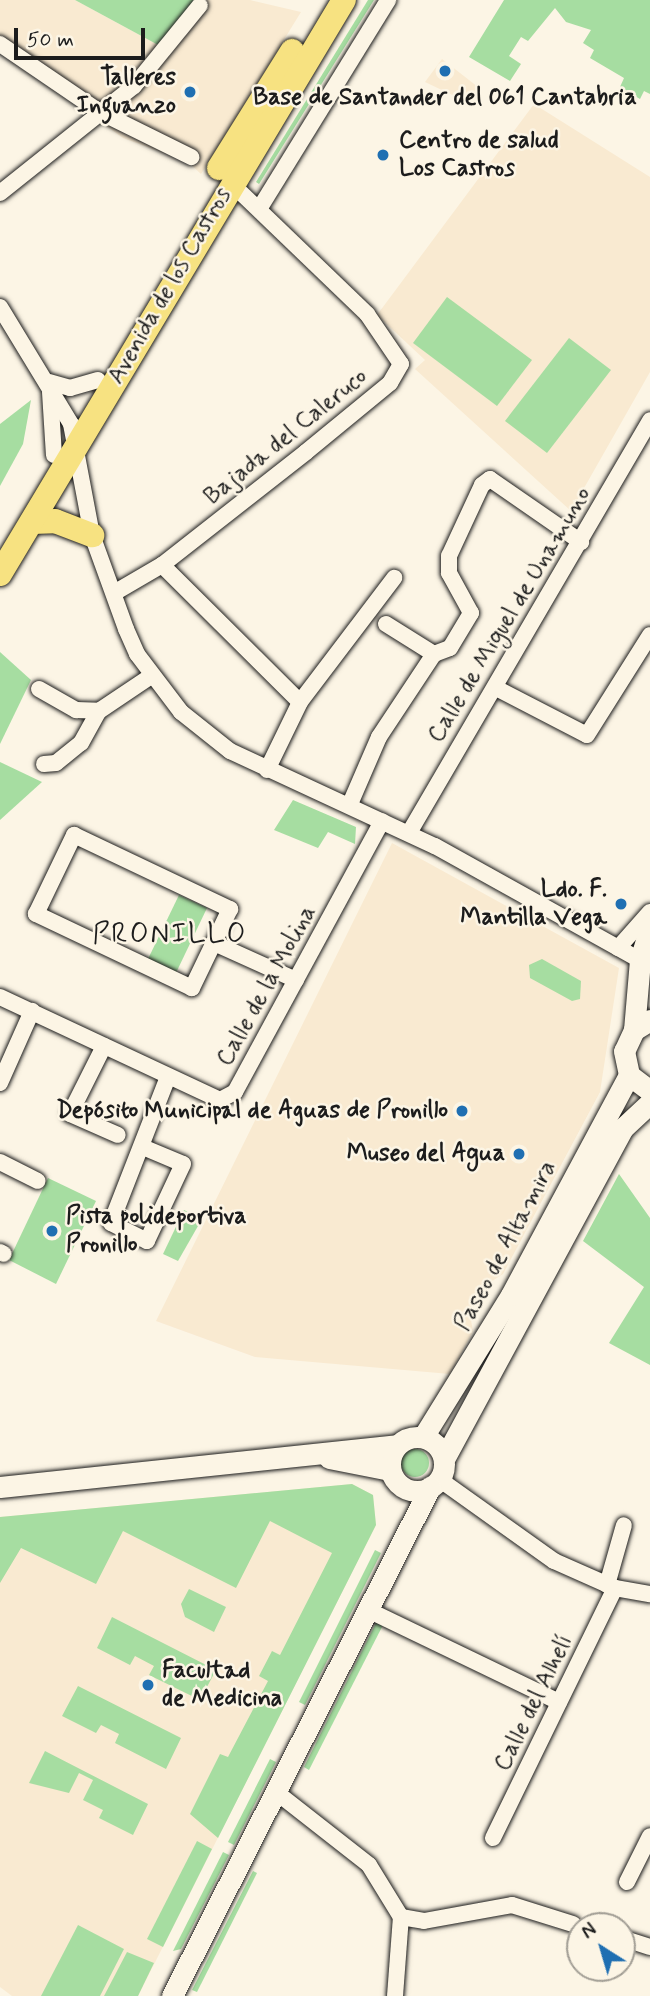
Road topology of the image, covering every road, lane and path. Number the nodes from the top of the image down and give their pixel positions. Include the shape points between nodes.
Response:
1 (324, 0) edge
2 (344, 0) edge
3 (388, 0) edge
4 (200, 5) dead end
5 (0, 44) edge
6 (100, 112) junction
7 (191, 157) dead end
8 (230, 182) junction
9 (0, 193) edge
10 (261, 206) junction
11 (0, 307) edge
12 (97, 380) junction
13 (49, 382) junction
14 (650, 420) edge
15 (71, 424) junction
16 (57, 464) junction
17 (84, 502) junction
18 (32, 522) junction
19 (92, 536) junction
20 (581, 542) junction
21 (0, 547) edge
22 (162, 565) junction
23 (0, 574) edge
24 (394, 578) dead end
25 (114, 593) junction
26 (386, 624) dead end
27 (650, 635) edge
28 (434, 654) junction
29 (151, 676) junction
30 (496, 688) junction
31 (38, 689) dead end
32 (300, 702) junction
33 (99, 712) junction
34 (44, 764) dead end
35 (267, 770) junction
36 (350, 804) junction
37 (382, 821) junction
38 (408, 833) junction
39 (650, 912) edge
40 (650, 928) edge
41 (214, 943) junction
42 (618, 948) junction
43 (645, 967) edge
44 (296, 981) junction
45 (0, 997) edge
46 (32, 1011) junction
47 (642, 1025) edge
48 (104, 1046) junction
49 (629, 1075) junction
50 (168, 1077) junction
51 (0, 1081) edge
52 (650, 1091) edge
53 (650, 1103) edge
54 (118, 1135) dead end
55 (145, 1148) junction
56 (0, 1162) edge
57 (38, 1181) dead end
58 (423, 1437) junction
59 (397, 1445) junction
60 (323, 1457) junction
61 (438, 1475) junction
62 (395, 1477) junction
63 (0, 1487) edge
64 (624, 1525) dead end
65 (402, 1543) junction
66 (611, 1586) junction
67 (650, 1594) edge
68 (368, 1610) junction
69 (559, 1702) junction
70 (276, 1792) junction
71 (650, 1836) edge
72 (493, 1838) dead end
73 (628, 1882) dead end
74 (401, 1917) junction
75 (566, 1922) edge
76 (172, 1996) edge
77 (395, 1996) edge

1 - 12 main road, Avenida de los Castros
2 - 8 main road, Avenida de los Castros
3 - 10 street, Avenida de los Castros
4 - 6 street via 134,86
5 - 6 street
6 - 7 street
6 - 9 street
8 - 10 street, Bajada del Caleruco
8 - 16 main road, Avenida de los Castros
10 - 22 street, Bajada del Caleruco via 368,314 401,364 390,383
11 - 13 street
12 - 13 street via 70,388
12 - 15 main road, Avenida de los Castros
13 - 15 street
13 - 16 street
14 - 20 street, Calle de Miguel de Unamuno
15 - 16 main road, Avenida de los Castros
16 - 17 street
16 - 17 street
16 - 18 main road, Avenida de los Castros
16 - 21 main road, Avenida de los Castros
17 - 19 street
18 - 19 main road via 55,520
18 - 23 main road, Avenida de los Castros
19 - 25 street
20 - 28 street via 490,479 482,485 449,556 449,573 471,613 450,648
20 - 30 street, Calle de Miguel de Unamuno
22 - 25 street, Bajada del Caleruco
22 - 32 street
24 - 32 street
25 - 29 street
26 - 28 street
27 - 30 street via 587,734
28 - 36 street via 379,737
29 - 33 street
29 - 35 street via 200,728
30 - 38 street, Calle de Miguel de Unamuno via 477,708
31 - 33 street via 76,709
32 - 35 street
33 - 34 street via 81,743 56,764
35 - 36 street
36 - 37 street
37 - 38 street
37 - 44 street, Calle de la Molina
38 - 42 street
39 - 42 street
40 - 43 main road
41 - 41 street via 230,909 74,835 36,914 192,988
41 - 44 street
42 - 43 street
43 - 47 main road
44 - 50 street, Calle de la Molina via 235,1091 219,1100
45 - 46 street, Calle de la Molina
46 - 48 street, Calle de la Molina
46 - 51 street
47 - 49 main road via 624,1051
48 - 50 street, Calle de la Molina
48 - 54 street via 70,1114
49 - 52 main road
49 - 58 main road, Paseo de Altamira via 511,1296
50 - 55 street via 145,1125
53 - 61 main road, Paseo de Altamira via 623,1128
55 - 55 street via 111,1223 147,1241 183,1164
56 - 57 street
58 - 59 main road
58 - 61 main road
59 - 60 main road
59 - 62 main road
60 - 62 main road
60 - 63 main road
61 - 62 main road
61 - 65 main road, Paseo de Altamira
61 - 66 street via 554,1561
62 - 65 main road
64 - 66 street, Calle del Alhelí
65 - 68 main road, Paseo de Altamira
66 - 67 street
66 - 69 street, Calle del Alhelí
68 - 69 street
68 - 70 main road, Paseo de Altamira
69 - 72 street, Calle del Alhelí
70 - 74 street via 369,1865
70 - 76 main road, Paseo de Altamira
71 - 73 street
74 - 75 street via 424,1921 512,1905
74 - 77 street

